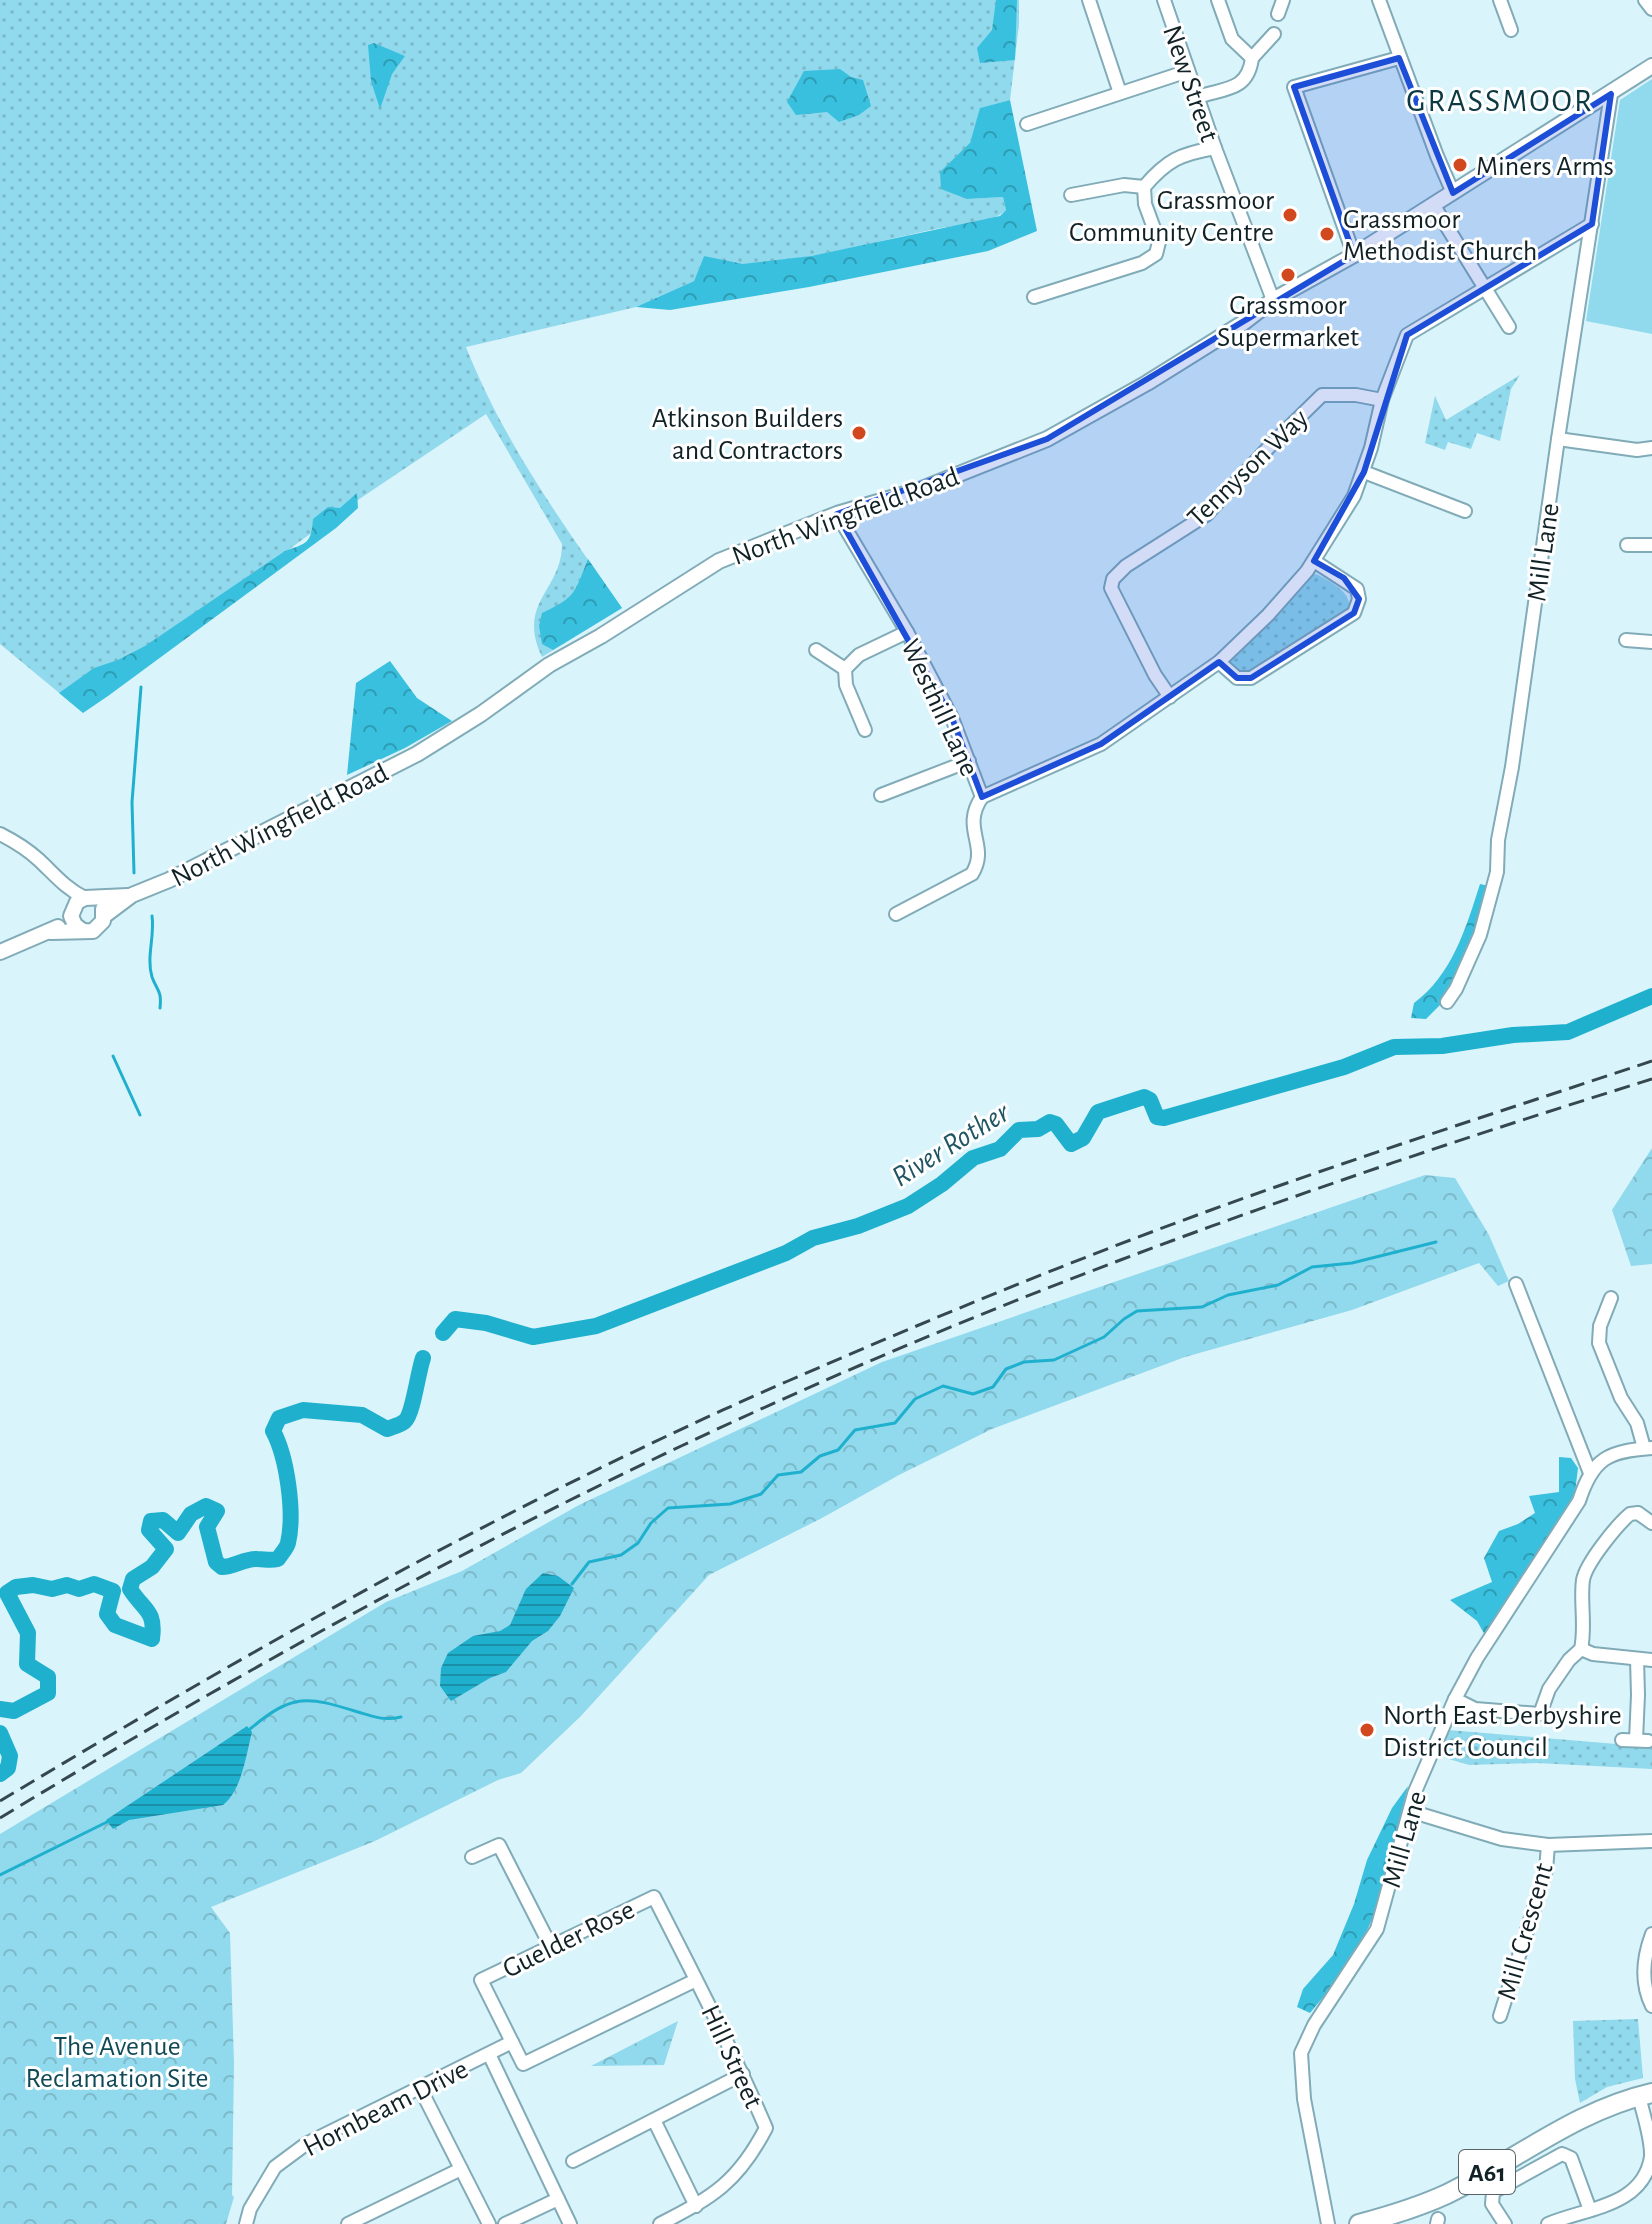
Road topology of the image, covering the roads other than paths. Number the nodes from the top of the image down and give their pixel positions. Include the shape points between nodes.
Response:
1 (1089, 0) edge
2 (1164, 0) edge
3 (1218, 0) edge
4 (1283, 0) edge
5 (1379, 0) edge
6 (1500, 0) edge
7 (1645, 0) edge
8 (1652, 9) edge
9 (1278, 14) dead end
10 (1511, 30) dead end
11 (1274, 34) dead end
12 (1252, 58) junction
13 (1399, 58) junction
14 (1652, 66) edge
15 (1188, 71) junction
16 (1120, 93) junction
17 (1611, 94) junction
18 (1197, 97) junction
19 (1027, 124) dead end
20 (1215, 148) junction
21 (1144, 187) junction
22 (1453, 193) junction
23 (1071, 195) dead end
24 (1434, 206) junction
25 (1592, 224) junction
26 (1354, 255) junction
27 (1486, 287) junction
28 (1034, 297) dead end
29 (1273, 300) junction
30 (1509, 327) dead end
31 (1382, 400) junction
32 (1558, 439) junction
33 (1652, 448) edge
34 (1364, 472) junction
35 (1465, 511) dead end
36 (837, 514) junction
37 (1627, 545) dead end
38 (1652, 545) edge
39 (1314, 561) junction
40 (907, 632) junction
41 (1626, 640) dead end
42 (1652, 642) edge
43 (816, 650) dead end
44 (1219, 662) junction
45 (845, 669) junction
46 (1170, 697) junction
47 (865, 730) dead end
48 (969, 761) junction
49 (881, 795) dead end
50 (982, 797) junction
51 (0, 834) edge
52 (65, 886) junction
53 (132, 895) junction
54 (89, 899) junction
55 (71, 913) junction
56 (896, 914) dead end
57 (104, 916) junction
58 (83, 931) junction
59 (51, 932) junction
60 (0, 952) edge
61 (1447, 1002) dead end
62 (1516, 1284) dead end
63 (1611, 1298) dead end
64 (1586, 1325) dead end
65 (1600, 1326) junction
66 (1648, 1448) edge
67 (1590, 1473) junction
68 (1652, 1523) edge
69 (1581, 1649) junction
70 (1637, 1659) junction
71 (1652, 1660) edge
72 (1455, 1699) junction
73 (1622, 1740) dead end
74 (1410, 1811) junction
75 (1652, 1841) edge
76 (1548, 1845) junction
77 (472, 1857) dead end
78 (654, 1897) joint
79 (1652, 1934) edge
80 (551, 1947) junction
81 (696, 1980) junction
82 (1652, 2006) edge
83 (1500, 2016) dead end
84 (512, 2042) junction
85 (489, 2054) junction
86 (743, 2074) junction
87 (420, 2088) junction
88 (1645, 2095) edge
89 (654, 2120) junction
90 (573, 2161) dead end
91 (461, 2169) junction
92 (1648, 2181) edge
93 (558, 2199) junction
94 (696, 2206) junction
95 (1590, 2210) junction
96 (246, 2224) edge
97 (348, 2224) edge
98 (489, 2224) edge
99 (505, 2224) edge
100 (570, 2224) edge
101 (660, 2224) edge
102 (1328, 2224) edge
103 (1359, 2224) edge
104 (1505, 2224) edge
105 (1548, 2224) edge

1 - 16 street
2 - 15 street, New Street
3 - 12 street via 1232,39
4 - 9 street
5 - 13 street
6 - 10 street
7 - 8 street
11 - 12 street
12 - 18 street via 1243,83
13 - 22 street
13 - 26 street via 1294,87
14 - 17 main road, North Wingfield Road
15 - 16 street
15 - 18 street, New Street
16 - 19 street
17 - 22 main road, North Wingfield Road
17 - 25 street, Mill Lane
18 - 20 street, New Street
20 - 21 street via 1185,153 1162,166
20 - 29 street, New Street
21 - 23 street via 1124,185
21 - 28 street via 1159,242 1156,254
22 - 24 main road, North Wingfield Road
24 - 26 main road, North Wingfield Road
24 - 27 street
25 - 27 street
25 - 32 street, Mill Lane
26 - 29 main road, North Wingfield Road
27 - 30 street
27 - 31 street via 1407,335
29 - 36 main road, North Wingfield Road via 1147,383 1047,439 919,490
31 - 34 street
31 - 46 street, Tennyson Way via 1322,395 1206,515 1113,579 1111,588
32 - 33 street
32 - 61 street, Mill Lane via 1497,872 1480,935
34 - 35 street
34 - 39 street
36 - 40 street, Westhill Lane
36 - 53 main road, North Wingfield Road via 719,561 417,754
37 - 38 street
39 - 44 street
39 - 44 street via 1357,589 1354,613 1251,678 1237,678
40 - 45 street via 859,655
40 - 48 street, Westhill Lane
41 - 42 street
43 - 45 street
44 - 46 street
45 - 47 street via 846,685
46 - 50 street via 1101,744
48 - 49 street
48 - 50 street, Westhill Lane
50 - 56 street, Westhill Lane via 972,823 978,863 972,874
51 - 52 street via 37,858
52 - 54 street
52 - 55 street
53 - 54 main road, North Wingfield Road
53 - 57 main road, North Wingfield Road
54 - 55 main road via 77,902
54 - 57 main road via 102,906
55 - 58 main road
55 - 59 main road
57 - 58 main road via 97,928
58 - 59 main road
59 - 60 main road
62 - 67 street
63 - 65 street
64 - 65 street
65 - 66 street via 1599,1343 1608,1370
66 - 67 street via 1606,1457
67 - 72 street, Mill Lane via 1579,1501
68 - 69 street via 1630,1514 1587,1568
69 - 70 street
69 - 72 street via 1549,1689 1540,1714 1475,1709
70 - 71 street
70 - 73 street via 1642,1740
72 - 74 street, Mill Lane
74 - 76 street via 1502,1839
74 - 102 street, Mill Lane via 1377,1929 1301,2053 1304,2099
75 - 76 street
76 - 83 street, Mill Crescent via 1546,1870
77 - 80 street via 499,1845
78 - 80 street, Guelder Rose
78 - 81 street, Hill Street
79 - 82 street via 1643,1969
80 - 84 street, Guelder Rose via 481,1980
81 - 84 street via 523,2064
81 - 86 street, Hill Street
84 - 85 street, Hornbeam Drive
85 - 87 street, Hornbeam Drive
85 - 93 street
86 - 89 street
86 - 94 street, Hill Street via 766,2128 750,2158 722,2189
87 - 91 street
87 - 96 street, Hornbeam Drive via 306,2144 275,2167
88 - 92 street via 1652,2155
88 - 103 highway, A61 via 1601,2108 1446,2194
89 - 90 street
89 - 94 street
91 - 97 street
91 - 98 street
92 - 95 street
93 - 99 street
93 - 100 street
94 - 101 street, Hill Street
95 - 104 street via 1571,2158 1562,2154 1493,2192 1492,2204
95 - 105 street

